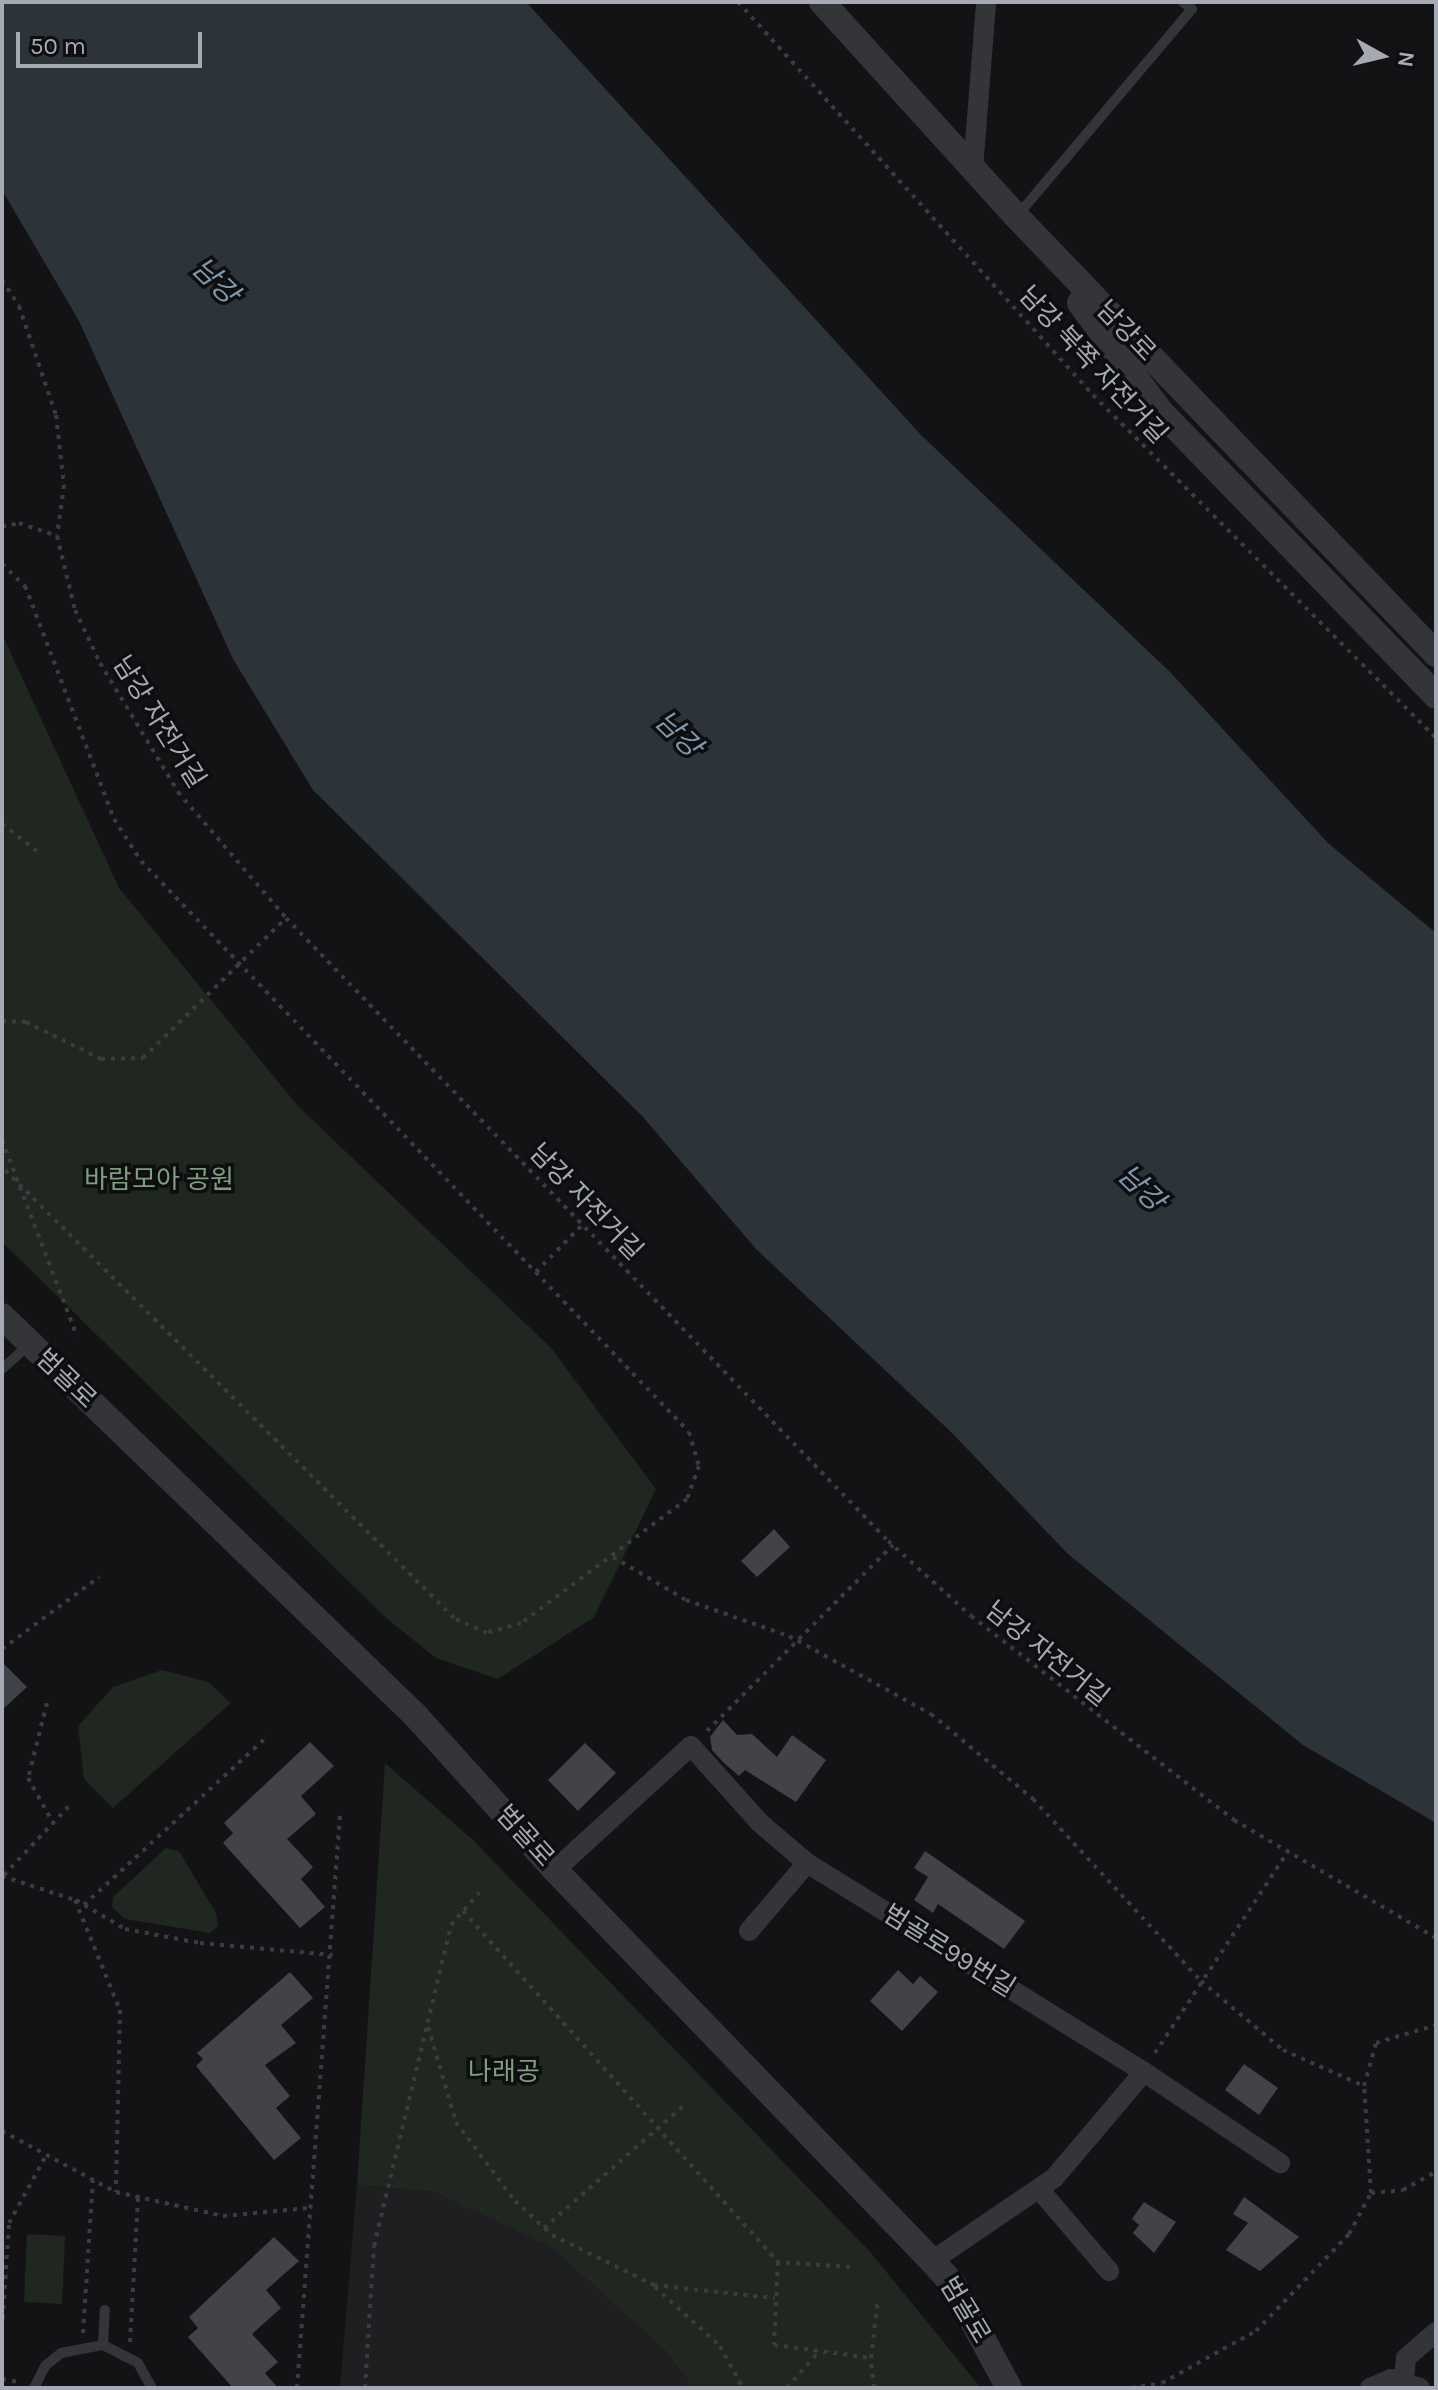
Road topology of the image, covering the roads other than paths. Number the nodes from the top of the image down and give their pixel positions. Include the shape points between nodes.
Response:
1 (822, 2) edge
2 (986, 2) edge
3 (1183, 2) edge
4 (973, 169) junction
5 (1016, 216) junction
6 (1436, 654) edge
7 (1436, 696) edge
8 (2, 1316) edge
9 (30, 1344) junction
10 (2, 1369) edge
11 (807, 1863) junction
12 (555, 1870) junction
13 (749, 1931) dead end
14 (1144, 2072) junction
15 (1280, 2163) dead end
16 (1039, 2189) junction
17 (932, 2261) junction
18 (1109, 2271) dead end
19 (105, 2310) dead end
20 (1436, 2332) edge
21 (103, 2345) junction
22 (1412, 2384) edge
23 (34, 2388) edge
24 (152, 2388) edge
25 (1009, 2388) edge
26 (1370, 2388) edge

1 - 4 street, 남강로
2 - 4 street
3 - 5 lane via 1192,9
4 - 5 street, 남강로
5 - 6 street, 남강로
5 - 7 street via 1161,412
8 - 9 street, 범골로
9 - 10 lane
9 - 12 street, 범골로 via 415,1715
11 - 12 street, 범골로99번길 via 760,1823 691,1746
11 - 13 street
11 - 14 street, 범골로99번길
12 - 17 street, 범골로
14 - 15 street, 범골로99번길
14 - 16 street
16 - 17 street
16 - 18 street
17 - 25 street, 범골로 via 953,2284
19 - 21 lane
20 - 22 street via 1406,2358
21 - 23 lane via 82,2345 45,2366
21 - 24 lane via 129,2357
22 - 26 street via 1391,2379

